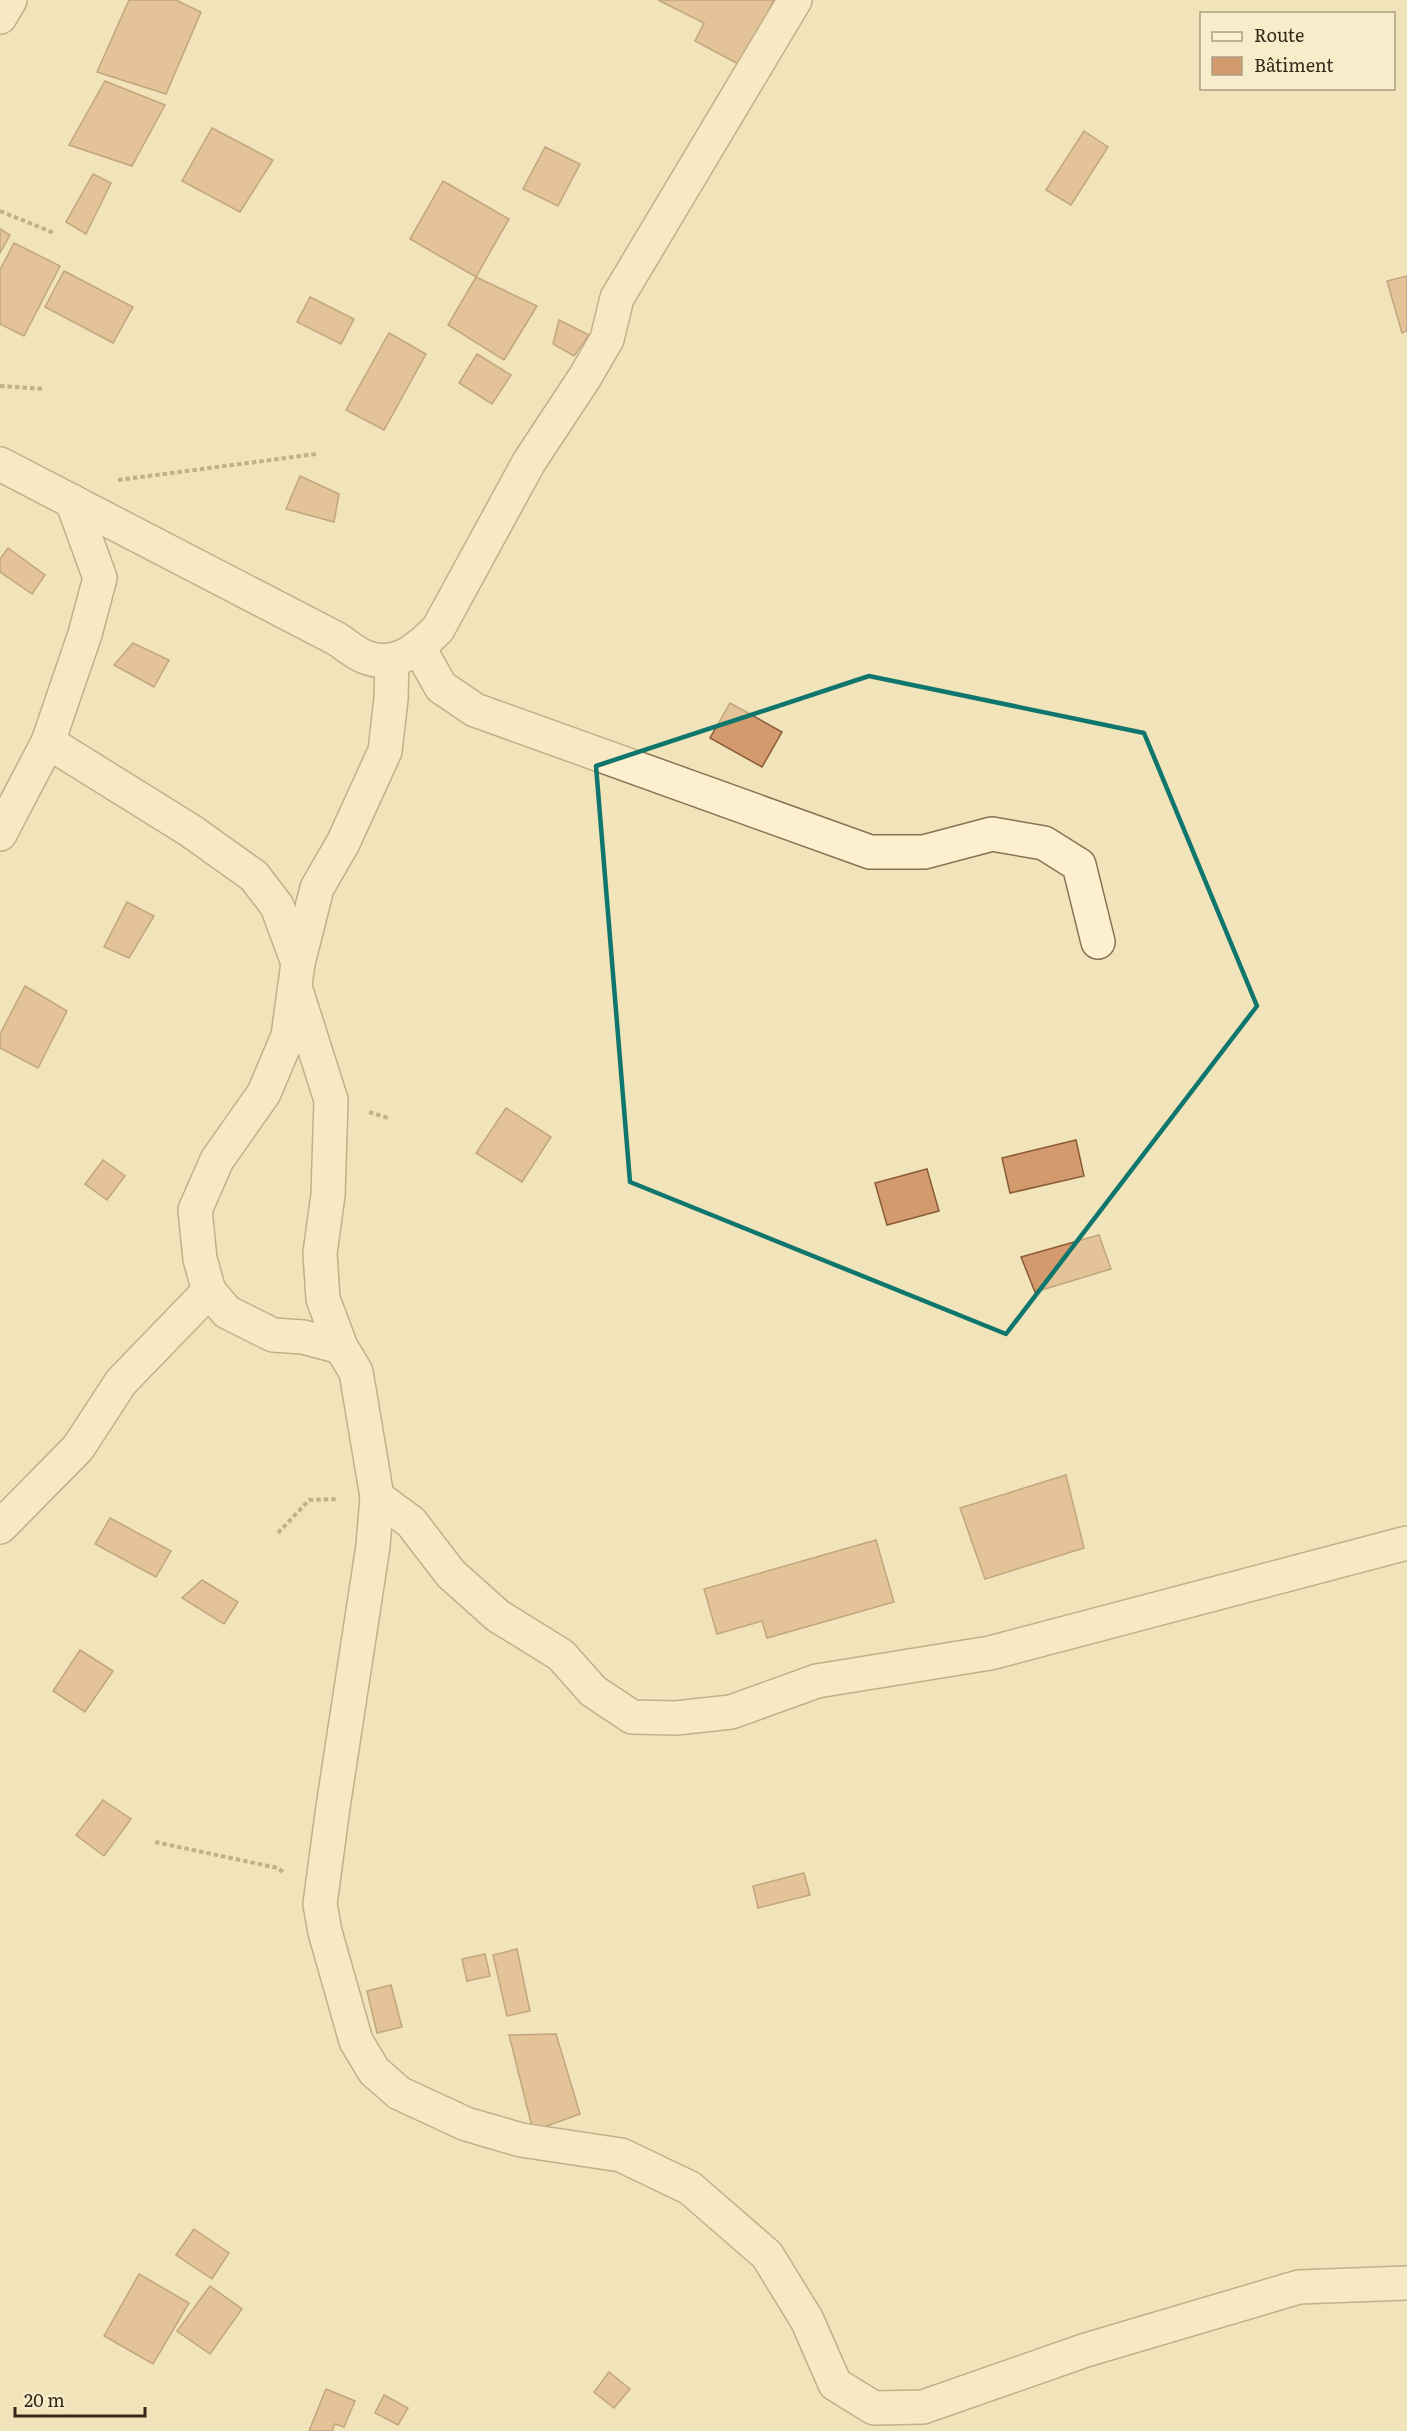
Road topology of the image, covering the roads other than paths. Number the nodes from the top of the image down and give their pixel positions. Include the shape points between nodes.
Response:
1 (9, 0) edge
2 (795, 0) edge
3 (0, 17) edge
4 (0, 464) edge
5 (72, 501) junction
6 (406, 655) junction
7 (48, 742) junction
8 (0, 834) edge
9 (1098, 942) dead end
10 (296, 975) junction
11 (209, 1292) junction
12 (341, 1347) junction
13 (377, 1497) junction
14 (0, 1527) edge
15 (1407, 1543) edge
16 (1407, 2283) edge

1 - 3 street
2 - 6 street via 617,298 607,339 529,462 438,629
4 - 5 street
5 - 6 street via 365,657
5 - 7 street via 100,578
6 - 9 street via 441,687 475,710 870,852 924,852 992,834 1044,843 1080,865
6 - 10 street via 391,699 385,751 318,888
7 - 8 street
7 - 10 street via 191,831 254,876 277,906
10 - 11 street via 288,1036 264,1093 217,1160 195,1210 200,1259
10 - 12 street via 331,1100 328,1195 320,1253 323,1299
11 - 12 street via 228,1312 273,1335 303,1336
11 - 14 street via 121,1382 78,1448
12 - 13 street via 356,1372
13 - 15 street via 411,1522 451,1574 498,1616 561,1655 593,1691 632,1717 676,1718 731,1712 817,1681 990,1653
13 - 16 street via 320,1904 356,2041 374,2071 399,2093 466,2124 522,2140 621,2155 690,2188 767,2255 807,2320 835,2384 874,2408 923,2407 1086,2350 1299,2287

